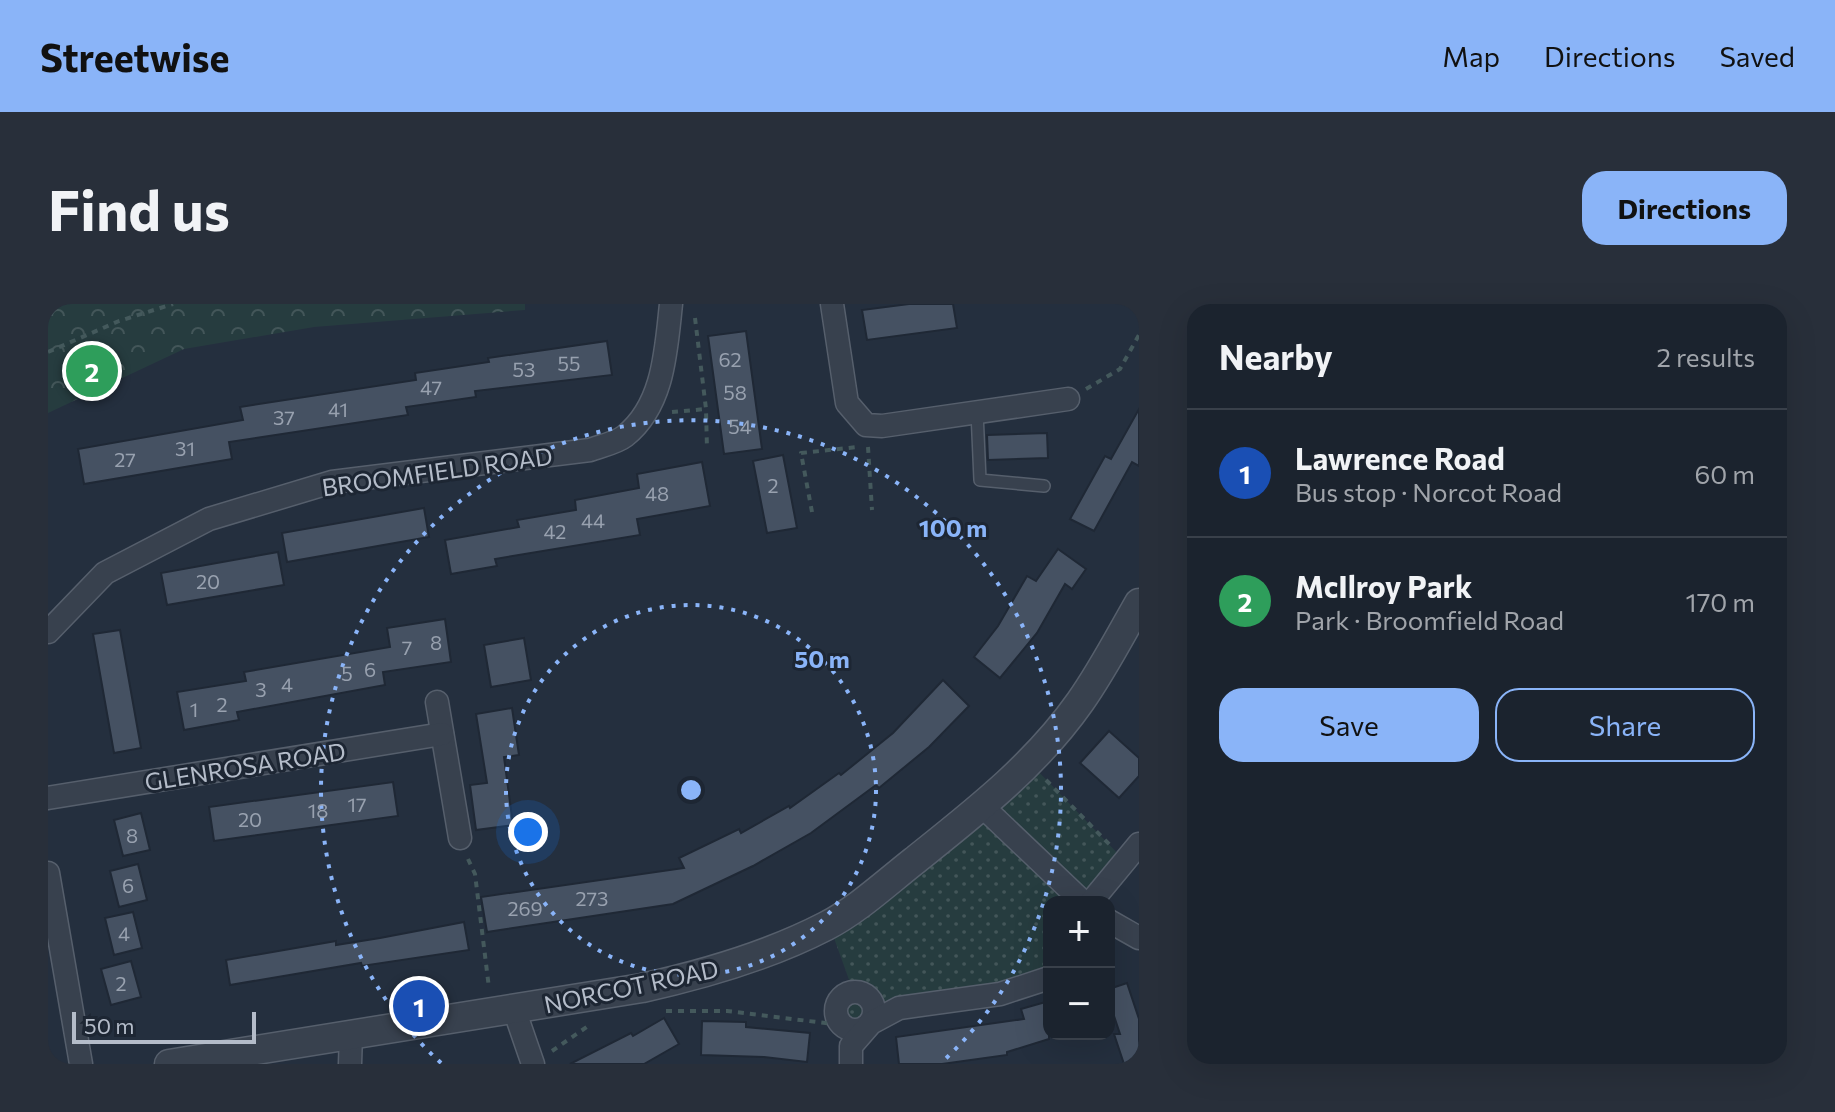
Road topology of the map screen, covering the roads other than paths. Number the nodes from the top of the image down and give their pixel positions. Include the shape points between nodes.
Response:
1 (671, 304) edge
2 (832, 304) edge
3 (1068, 399) road end
4 (977, 412) junction
5 (1044, 486) dead end
6 (1139, 603) edge
7 (48, 632) edge
8 (437, 702) dead end
9 (442, 734) junction
10 (48, 798) edge
11 (982, 806) junction
12 (460, 838) road end
13 (1132, 852) edge
14 (48, 873) edge
15 (1077, 896) edge
16 (1096, 896) edge
17 (1115, 928) edge
18 (1139, 938) edge
19 (1043, 980) edge
20 (503, 1011) junction
21 (871, 1023) junction
22 (351, 1034) junction
23 (539, 1060) edge
24 (81, 1064) edge
25 (169, 1064) edge
26 (350, 1064) edge
27 (851, 1064) edge

1 - 7 street, BROOMFIELD ROAD via 664,370 645,414 623,438 590,450 332,482 209,519 105,573
2 - 4 street via 847,403 867,436 882,426
3 - 4 street
4 - 5 lane via 980,480
6 - 11 street, NORCOT ROAD via 1080,702 1030,763
8 - 9 street
9 - 10 street, GLENROSA ROAD
9 - 12 street
11 - 15 street
11 - 20 street, NORCOT ROAD via 829,924 780,948 701,975
13 - 16 street
14 - 24 street
17 - 18 street
19 - 21 street via 1000,994 899,1008
20 - 22 street, NORCOT ROAD
20 - 23 street
21 - 21 street via 855,1030 842,1025 836,1011 840,999 853,992 867,995 875,1008
21 - 27 street via 851,1046
22 - 25 street, NORCOT ROAD
22 - 26 street

